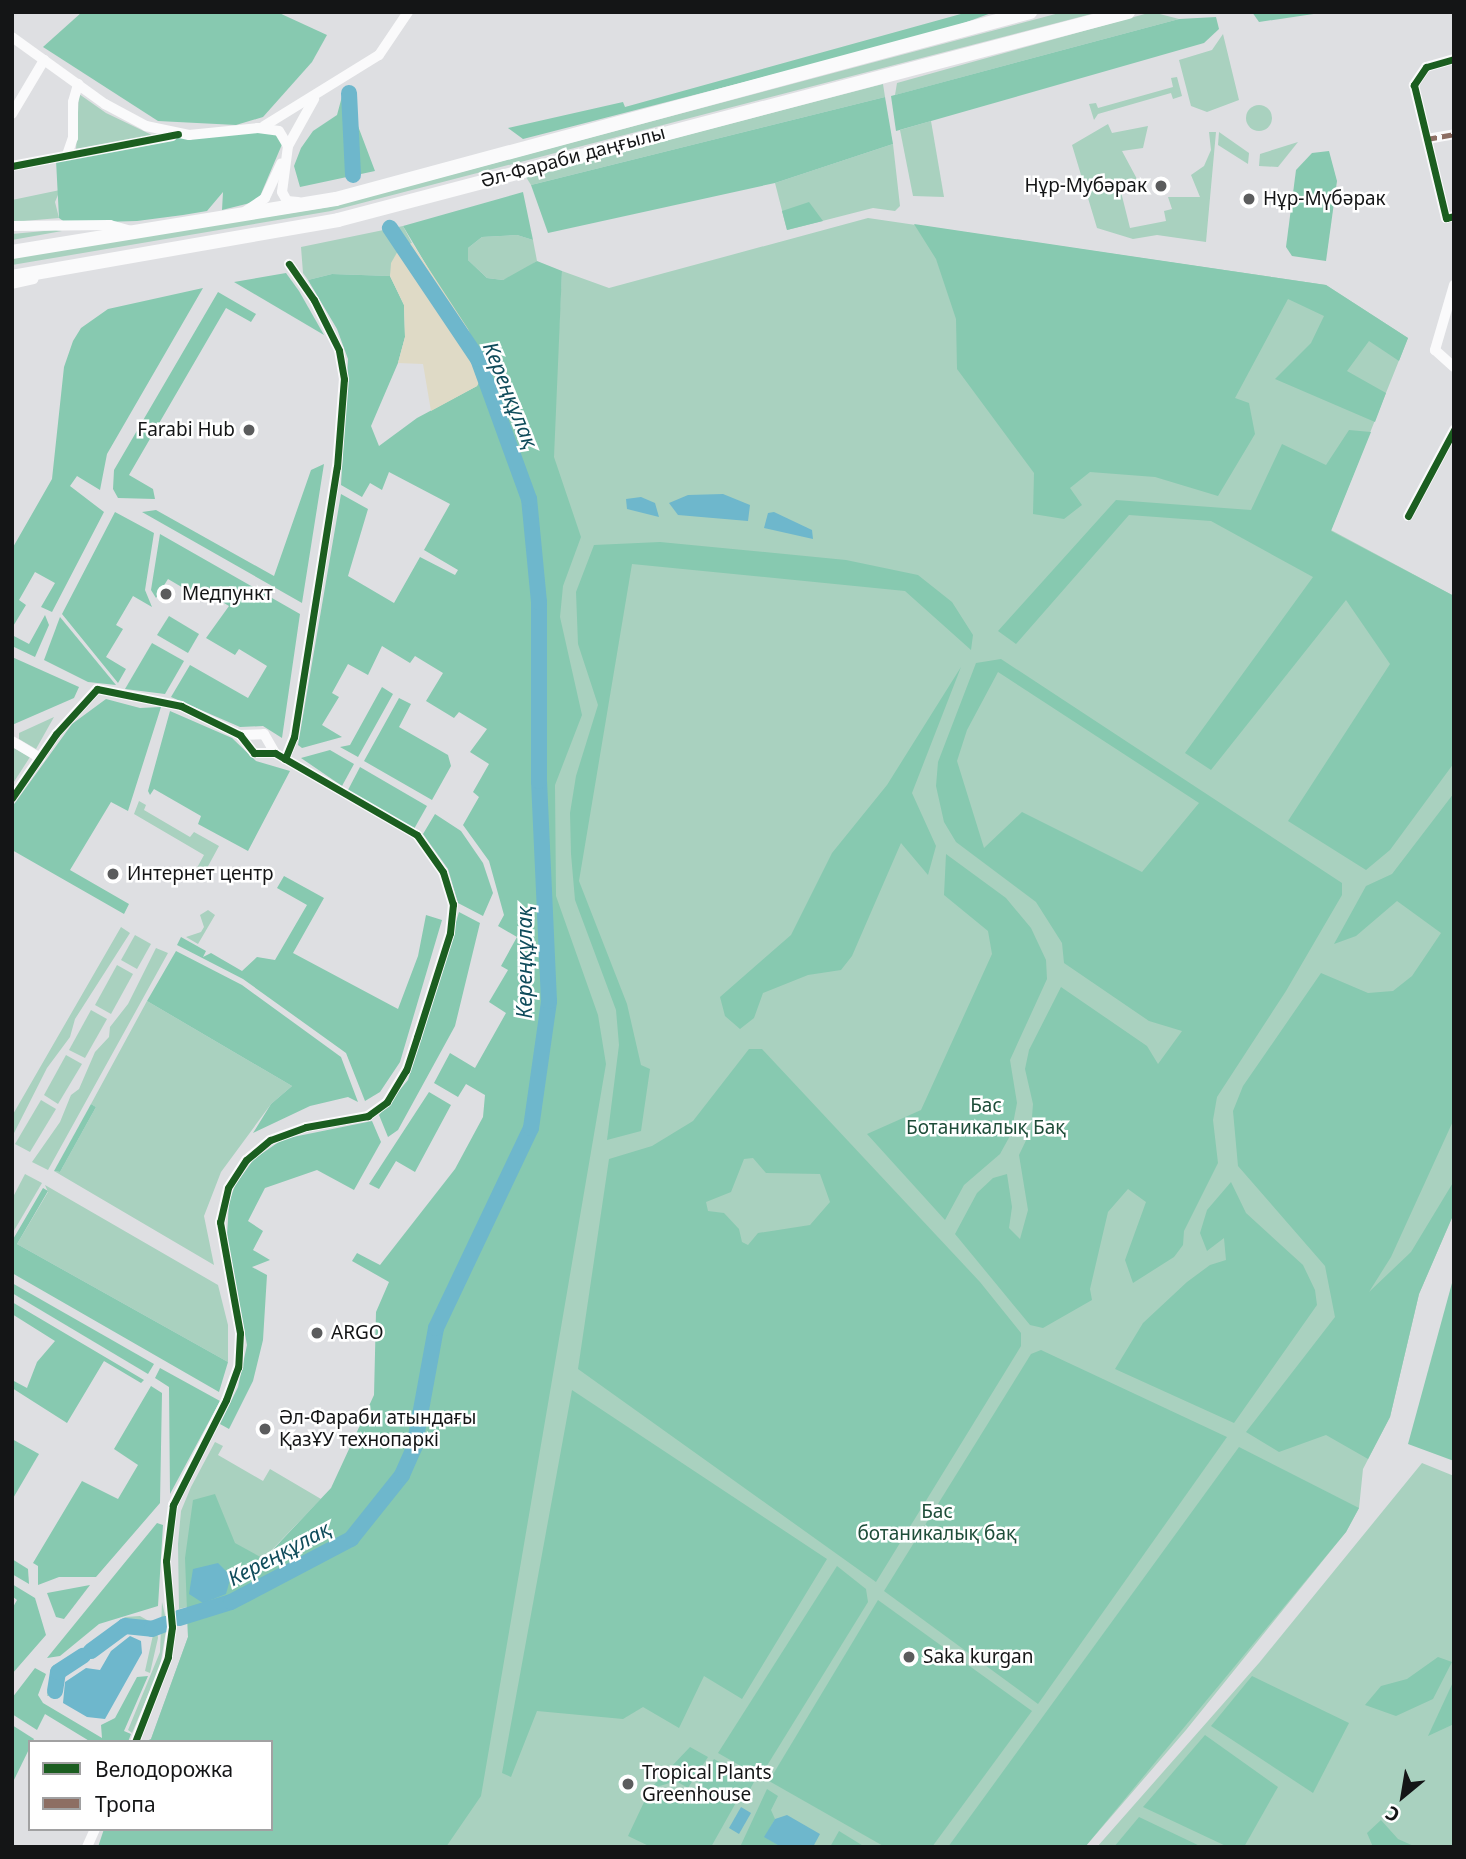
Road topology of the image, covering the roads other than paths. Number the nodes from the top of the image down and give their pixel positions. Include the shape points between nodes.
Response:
1 (408, 12) edge
2 (1030, 12) edge
3 (1128, 12) edge
4 (12, 37) edge
5 (1454, 59) edge
6 (44, 60) junction
7 (78, 84) junction
8 (317, 94) junction
9 (12, 114) edge
10 (258, 128) junction
11 (279, 131) junction
12 (178, 134) junction
13 (293, 134) junction
14 (1454, 134) edge
15 (1427, 139) junction
16 (288, 146) junction
17 (66, 155) junction
18 (12, 166) edge
19 (336, 199) junction
20 (1454, 216) edge
21 (206, 223) junction
22 (12, 226) edge
23 (137, 233) junction
24 (12, 252) edge
25 (99, 262) junction
26 (289, 264) dead end
27 (12, 277) edge
28 (12, 284) edge
29 (1454, 285) edge
30 (1454, 367) edge
31 (1454, 430) edge
32 (1408, 516) dead end
33 (240, 735) junction
34 (12, 741) edge
35 (280, 756) junction
36 (40, 758) junction
37 (12, 798) edge
38 (136, 1740) edge
39 (94, 1831) edge
40 (87, 1847) edge

1 - 8 street via 379,55
2 - 19 main road, Әл-Фараби даңғылы
3 - 25 main road, Әл-Фараби даңғылы via 364,214 280,233
4 - 6 street
5 - 15 street via 1419,73 1414,85
6 - 7 street
6 - 9 street
7 - 12 street via 124,116
7 - 17 street via 73,138
8 - 10 street
8 - 13 street
10 - 11 street
10 - 12 street
11 - 13 street
11 - 16 street
12 - 17 street
13 - 16 street
14 - 15 street
15 - 20 street via 1446,218
16 - 19 street via 284,197 293,203
16 - 21 street via 272,187 258,205
17 - 18 street
19 - 21 main road, Әл-Фараби даңғылы
21 - 23 main road, Әл-Фараби даңғылы
22 - 23 street via 110,225
23 - 24 main road, Әл-Фараби даңғылы
25 - 27 main road, Әл-Фараби даңғылы
25 - 28 street
26 - 35 street via 314,300 339,350 344,379 335,481 294,737
29 - 30 street via 1435,350
31 - 32 street
33 - 35 street via 254,753
33 - 35 street via 264,734
33 - 36 street via 181,706 97,689
34 - 36 street
35 - 38 street via 417,835 448,884 453,919 406,1070 387,1102 368,1116 306,1127 270,1140 246,1160 228,1188 220,1222 240,1333 239,1357 226,1400 173,1505 166,1562 172,1627 168,1657
36 - 37 street
39 - 40 street

